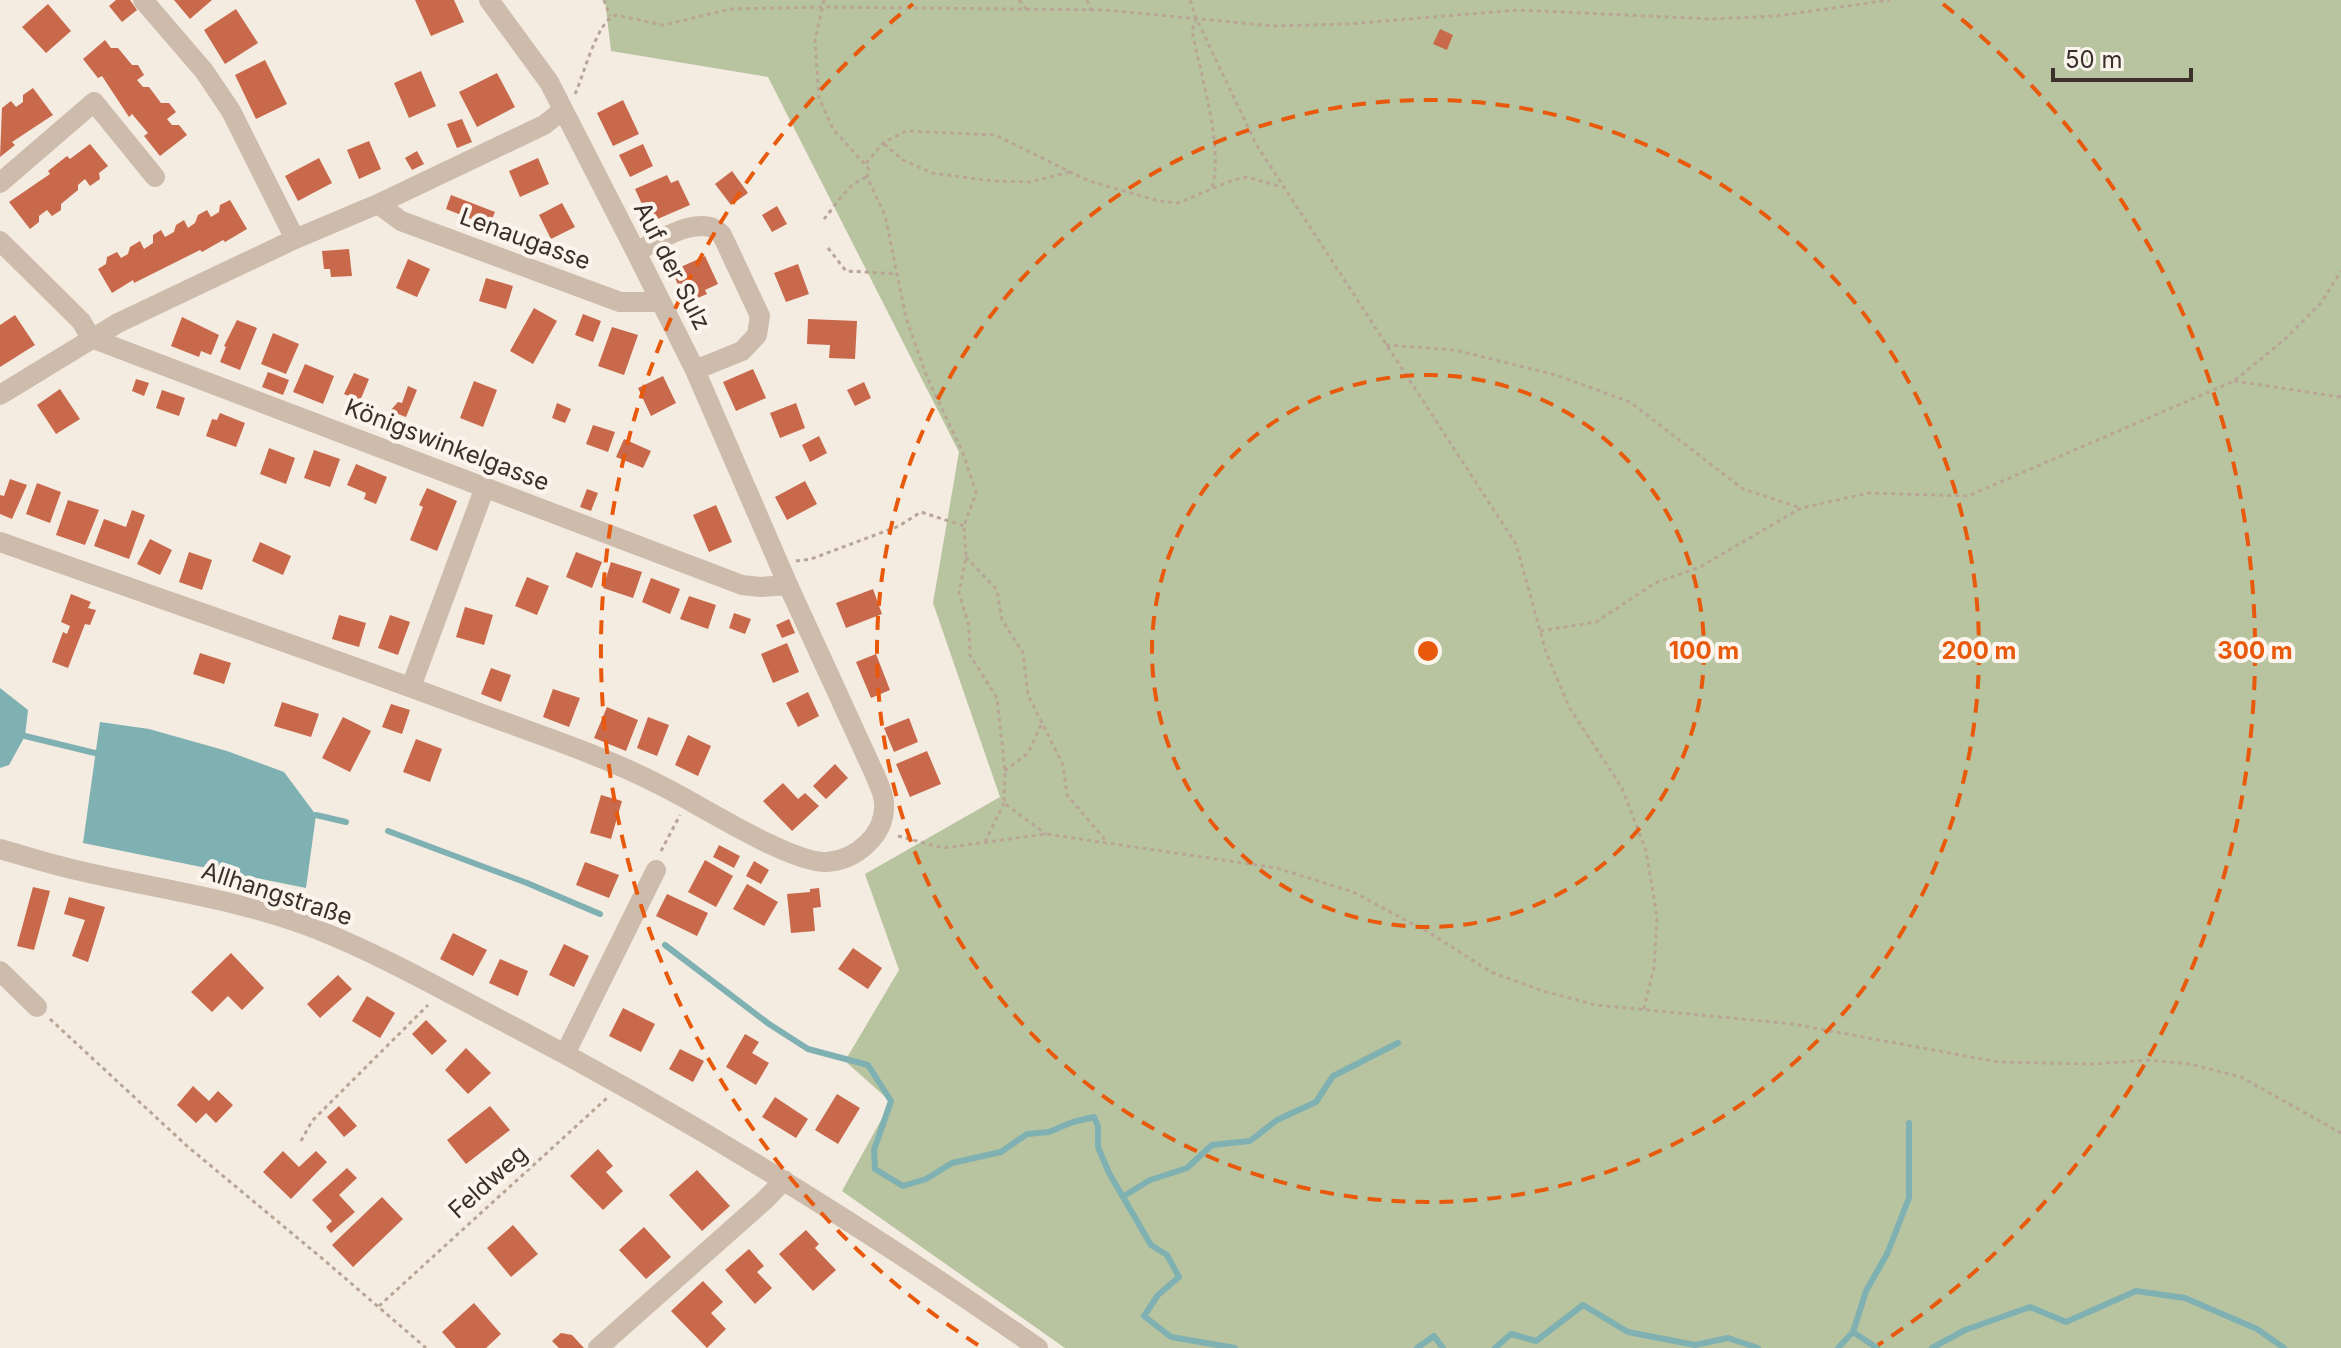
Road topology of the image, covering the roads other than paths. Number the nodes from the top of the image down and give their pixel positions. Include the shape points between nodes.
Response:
1 (143, 0) edge
2 (489, 0) edge
3 (563, 110) junction
4 (155, 177) dead end
5 (0, 183) edge
6 (378, 204) junction
7 (295, 239) junction
8 (0, 241) edge
9 (636, 252) junction
10 (659, 302) junction
11 (91, 338) junction
12 (695, 370) junction
13 (0, 395) edge
14 (485, 487) junction
15 (0, 542) edge
16 (788, 585) junction
17 (411, 687) junction
18 (0, 849) edge
19 (656, 870) road end
20 (0, 971) edge
21 (37, 1007) road end
22 (565, 1054) junction
23 (784, 1180) junction
24 (598, 1348) edge
25 (1038, 1348) edge

1 - 7 street via 231,111
2 - 3 street, Auf der Sulz via 549,82
3 - 6 street via 544,125
3 - 9 street, Auf der Sulz
4 - 5 street via 94,102
6 - 7 street
6 - 10 street, Lenaugasse via 401,221 620,302
7 - 11 street
8 - 11 street via 81,321
9 - 10 street, Auf der Sulz
9 - 12 street via 680,229 705,226 722,235 760,316 757,335 742,351
10 - 12 street, Auf der Sulz
11 - 13 street
11 - 14 street, Königswinkelgasse
12 - 16 street, Auf der Sulz
14 - 16 street, Königswinkelgasse via 742,585
14 - 17 street
15 - 17 street
16 - 17 street, Auf der Sulz via 884,803 873,839 856,853 829,862 780,850 629,769
18 - 22 street, Allhangstraße via 207,896 315,929
19 - 22 street
20 - 21 street
22 - 23 street, Allhangstraße
23 - 24 street
23 - 25 street, Allhangstraße

